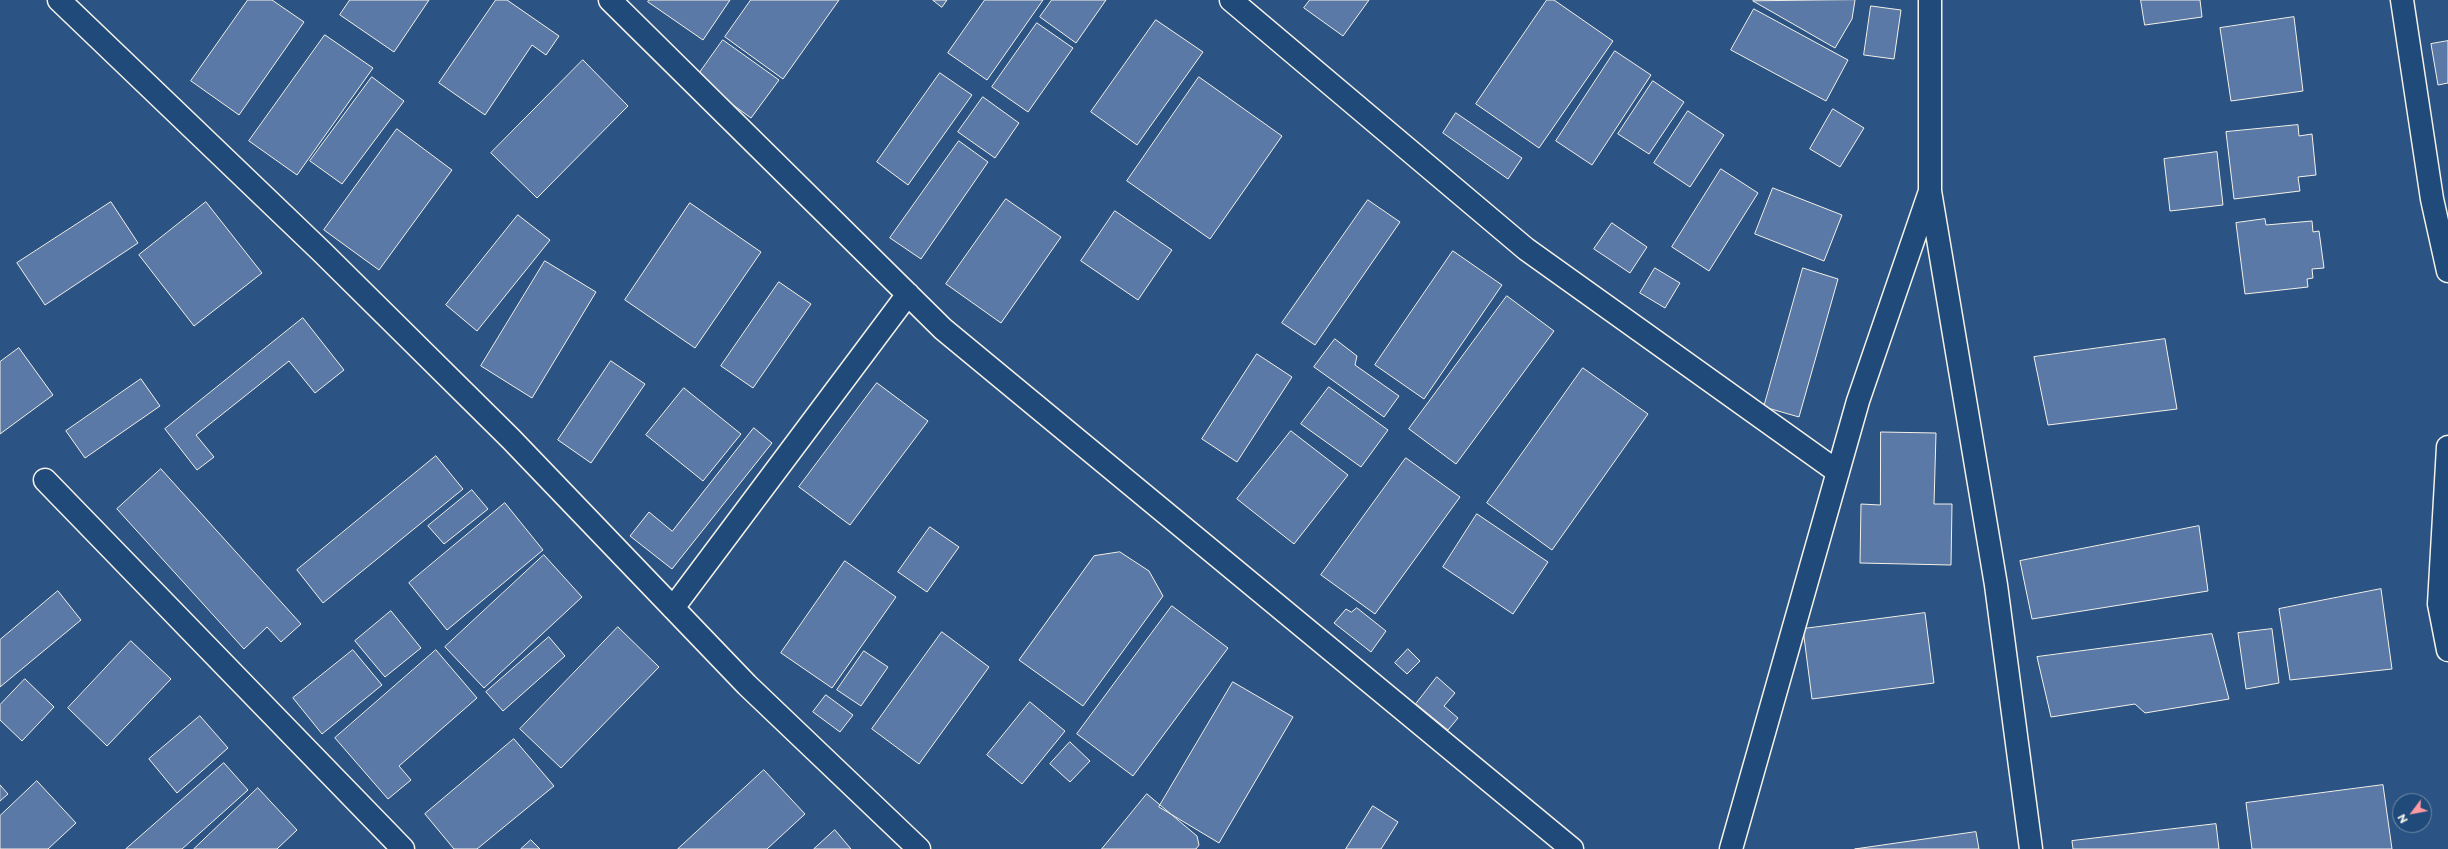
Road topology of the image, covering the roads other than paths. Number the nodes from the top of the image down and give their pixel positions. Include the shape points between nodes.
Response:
1 (59, 0) edge
2 (610, 0) edge
3 (1231, 0) edge
4 (1930, 0) edge
5 (2402, 0) edge
6 (1930, 191) junction
7 (2448, 271) edge
8 (908, 294) junction
9 (2448, 446) edge
10 (1838, 472) junction
11 (45, 480) dead end
12 (673, 608) junction
13 (2448, 650) edge
14 (403, 849) edge
15 (919, 849) edge
16 (1572, 849) edge
17 (1731, 849) edge
18 (2031, 849) edge

1 - 12 street via 321,251 511,439
2 - 8 street
3 - 10 street via 1526,249
4 - 6 street
5 - 7 street via 2432,199
6 - 10 street via 1858,402
6 - 18 street via 1996,585
8 - 12 street
8 - 16 street via 943,329
9 - 13 street via 2439,604
10 - 17 street
11 - 14 street
12 - 15 street via 747,685

